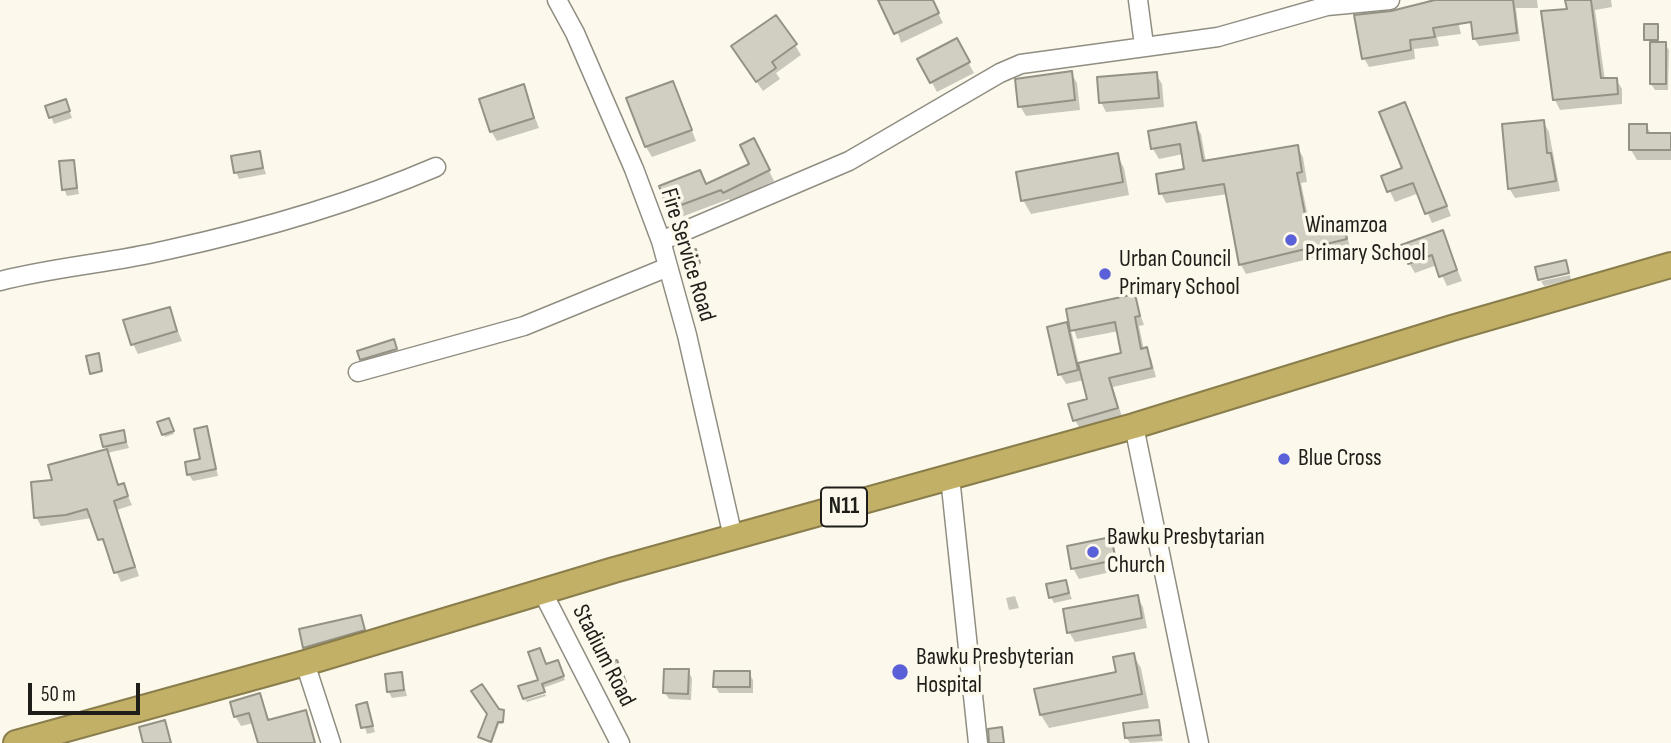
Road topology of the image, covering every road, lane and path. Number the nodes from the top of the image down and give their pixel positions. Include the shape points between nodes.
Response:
1 (556, 0) edge
2 (1138, 0) edge
3 (1390, 0) edge
4 (1144, 45) junction
5 (436, 167) dead end
6 (661, 241) junction
7 (1671, 265) edge
8 (668, 267) junction
9 (0, 281) edge
10 (358, 372) dead end
11 (1134, 426) junction
12 (950, 477) junction
13 (733, 537) junction
14 (542, 591) junction
15 (305, 663) junction
16 (16, 743) edge
17 (331, 743) edge
18 (620, 743) edge
19 (978, 743) edge
20 (1199, 743) edge

1 - 6 street, Fire Service Road via 575,33
2 - 4 street
3 - 4 street via 1327,6 1228,34
4 - 6 street via 1011,68 849,161
5 - 9 street via 370,195 203,241
6 - 8 street, Fire Service Road
7 - 11 highway, N11
8 - 10 street via 524,326
8 - 13 street, Fire Service Road
11 - 12 highway, N11
11 - 20 street
12 - 13 highway, N11
12 - 19 street
13 - 14 highway, N11
14 - 15 highway, N11
14 - 18 street, Stadium Road
15 - 16 highway, N11
15 - 17 street

